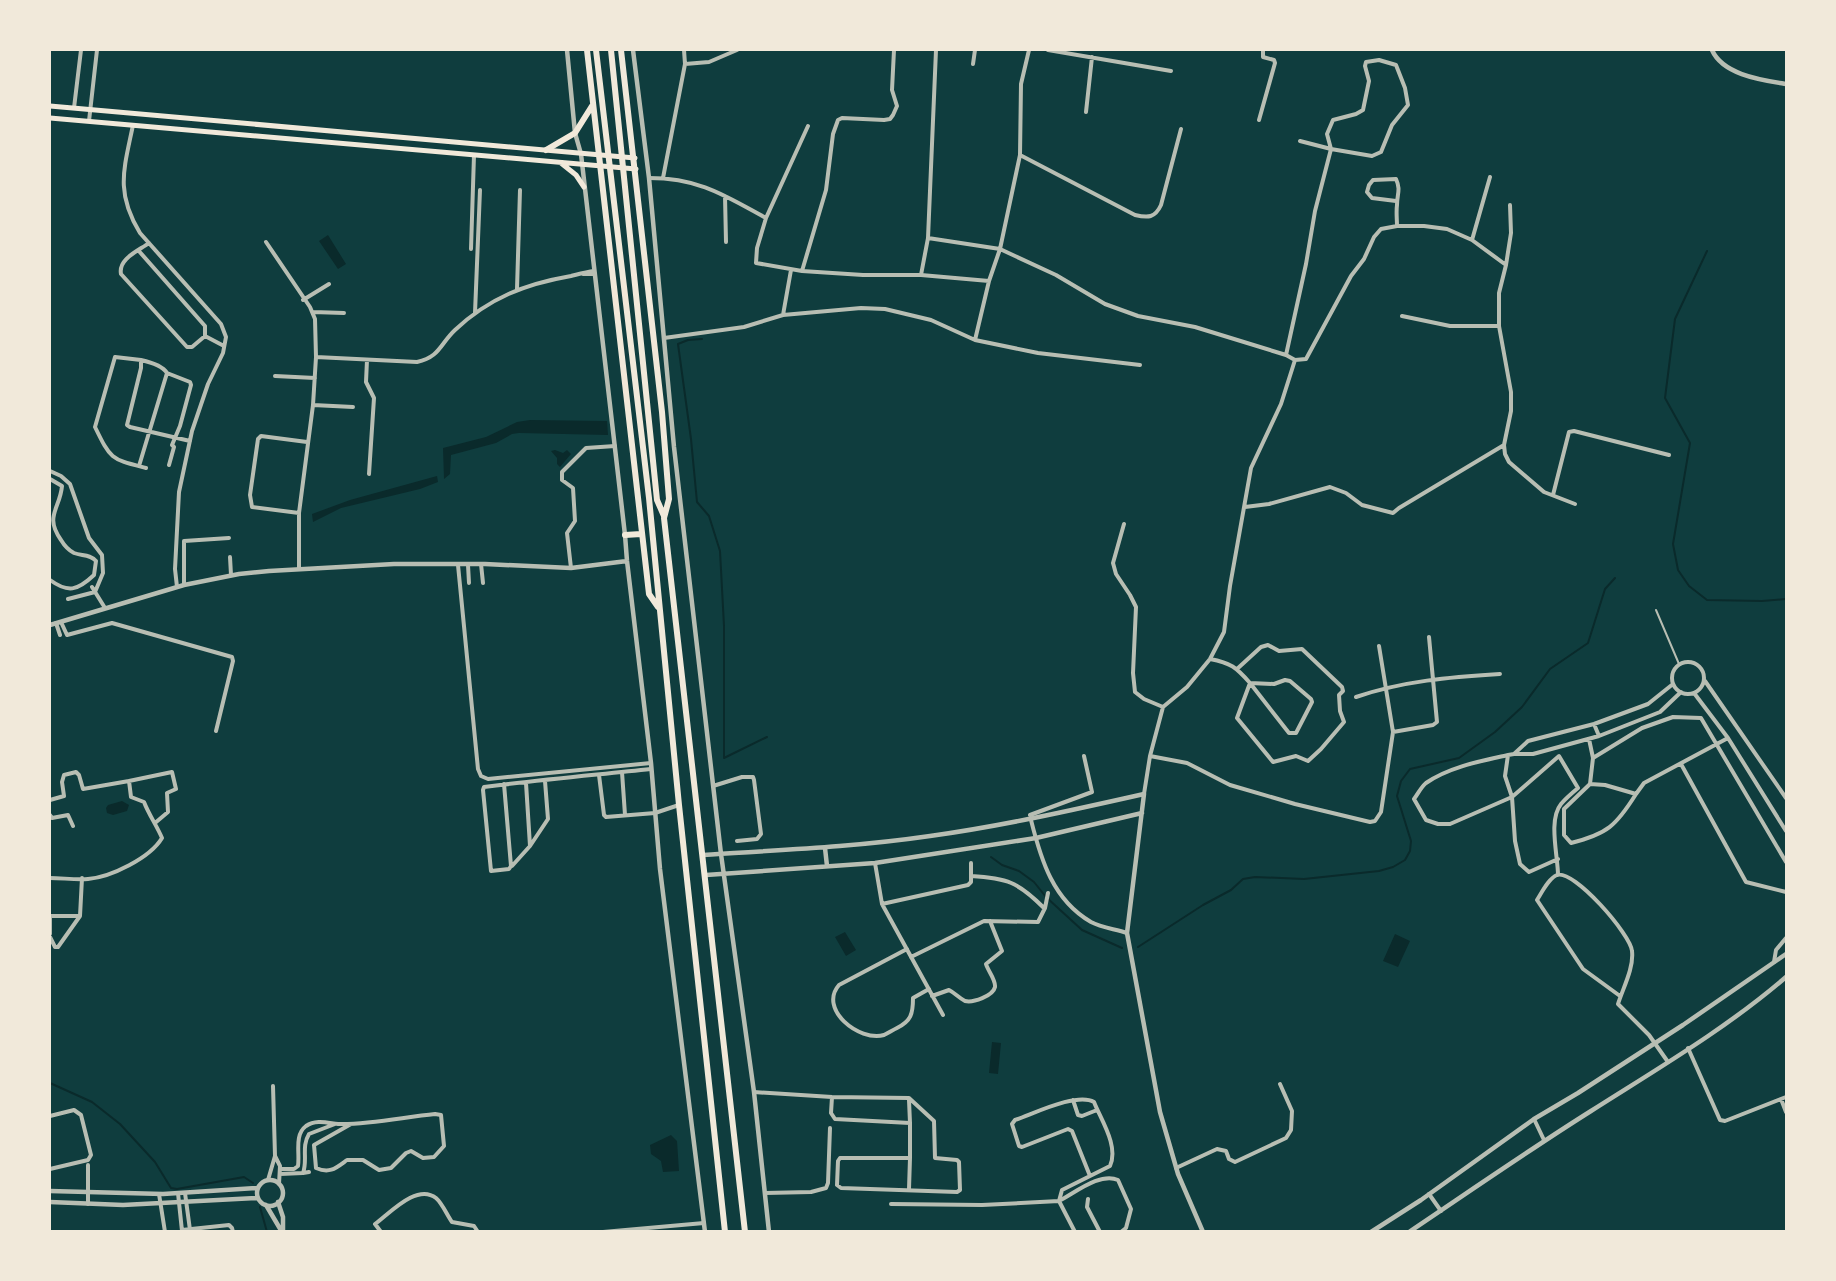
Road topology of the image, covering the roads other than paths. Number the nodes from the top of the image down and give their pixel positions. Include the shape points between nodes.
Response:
1 (81, 50) edge
2 (97, 50) edge
3 (567, 50) edge
4 (587, 50) edge
5 (596, 50) edge
6 (611, 50) edge
7 (621, 50) edge
8 (633, 50) edge
9 (684, 50) edge
10 (737, 50) edge
11 (894, 50) edge
12 (936, 50) edge
13 (975, 50) edge
14 (1029, 50) edge
15 (1048, 50) edge
16 (1263, 50) edge
17 (1712, 50) edge
18 (1092, 57) junction
19 (685, 64) junction
20 (973, 64) dead end
21 (1171, 71) dead end
22 (1786, 84) edge
23 (593, 105) junction
24 (50, 106) edge
25 (74, 108) junction
26 (90, 110) junction
27 (1086, 112) dead end
28 (50, 118) edge
29 (1259, 120) dead end
30 (89, 121) junction
31 (133, 125) junction
32 (808, 126) dead end
33 (1180, 129) dead end
34 (575, 133) junction
35 (1300, 141) dead end
36 (1331, 149) junction
37 (546, 150) junction
38 (581, 154) junction
39 (474, 155) junction
40 (599, 155) junction
41 (1020, 155) junction
42 (634, 158) junction
43 (559, 162) junction
44 (582, 164) junction
45 (600, 166) junction
46 (636, 169) junction
47 (1490, 177) dead end
48 (649, 178) junction
49 (663, 178) junction
50 (584, 187) junction
51 (480, 190) dead end
52 (520, 190) dead end
53 (726, 195) junction
54 (1396, 201) junction
55 (1510, 205) dead end
56 (766, 218) junction
57 (1397, 226) junction
58 (928, 238) junction
59 (1472, 240) junction
60 (266, 242) dead end
61 (726, 242) dead end
62 (149, 243) junction
63 (471, 249) dead end
64 (1000, 249) junction
65 (138, 250) junction
66 (646, 261) junction
67 (612, 264) junction
68 (1506, 265) junction
69 (791, 270) junction
70 (802, 271) junction
71 (594, 272) junction
72 (921, 275) junction
73 (989, 281) junction
74 (329, 284) dead end
75 (517, 289) junction
76 (303, 300) junction
77 (313, 312) junction
78 (344, 313) dead end
79 (475, 314) junction
80 (783, 315) junction
81 (1402, 316) dead end
82 (1499, 326) junction
83 (205, 336) junction
84 (663, 338) junction
85 (975, 340) junction
86 (224, 346) junction
87 (1286, 355) junction
88 (316, 357) junction
89 (141, 360) junction
90 (368, 360) junction
91 (1295, 360) junction
92 (1140, 366) dead end
93 (167, 373) junction
94 (275, 376) dead end
95 (315, 378) junction
96 (313, 405) junction
97 (353, 407) dead end
98 (149, 432) junction
99 (175, 438) junction
100 (190, 441) junction
101 (307, 442) junction
102 (1504, 445) junction
103 (615, 446) junction
104 (665, 447) junction
105 (674, 447) junction
106 (1669, 455) dead end
107 (169, 465) dead end
108 (139, 466) junction
109 (146, 468) dead end
110 (50, 471) edge
111 (369, 474) dead end
112 (50, 479) edge
113 (1553, 495) junction
114 (1575, 504) dead end
115 (1245, 507) junction
116 (299, 513) junction
117 (664, 518) junction
118 (1124, 524) dead end
119 (641, 534) junction
120 (625, 535) junction
121 (229, 538) dead end
122 (230, 556) dead end
123 (627, 561) junction
124 (482, 564) junction
125 (458, 565) junction
126 (468, 565) junction
127 (571, 568) junction
128 (299, 569) junction
129 (231, 575) junction
130 (50, 580) edge
131 (469, 583) dead end
132 (483, 583) dead end
133 (184, 585) junction
134 (92, 587) dead end
135 (177, 587) junction
136 (95, 592) junction
137 (68, 599) dead end
138 (658, 607) junction
139 (105, 609) junction
140 (1656, 610) dead end
141 (53, 624) edge
142 (60, 635) dead end
143 (1429, 637) dead end
144 (1379, 646) dead end
145 (1210, 659) junction
146 (1679, 664) junction
147 (1237, 669) junction
148 (1500, 674) dead end
149 (1433, 679) junction
150 (1704, 681) junction
151 (1250, 683) junction
152 (1673, 684) junction
153 (1386, 687) junction
154 (1682, 693) junction
155 (1694, 693) junction
156 (1356, 697) dead end
157 (1163, 707) junction
158 (1594, 724) junction
159 (216, 731) dead end
160 (1393, 732) junction
161 (1599, 736) junction
162 (1728, 738) junction
163 (1589, 739) junction
164 (1717, 744) junction
165 (1511, 754) junction
166 (1084, 756) dead end
167 (1150, 756) junction
168 (1593, 758) junction
169 (1681, 764) junction
170 (651, 766) junction
171 (622, 772) junction
172 (599, 775) junction
173 (129, 781) junction
174 (545, 781) junction
175 (526, 783) junction
176 (504, 784) junction
177 (1590, 784) junction
178 (713, 786) junction
179 (1144, 794) junction
180 (1636, 794) junction
181 (1512, 797) junction
182 (1786, 798) edge
183 (50, 800) edge
184 (679, 805) junction
185 (655, 813) junction
186 (1142, 813) junction
187 (50, 815) edge
188 (625, 815) junction
189 (1030, 817) junction
190 (155, 823) junction
191 (74, 826) dead end
192 (1786, 831) edge
193 (1036, 838) junction
194 (737, 841) dead end
195 (530, 846) junction
196 (825, 848) junction
197 (721, 854) junction
198 (703, 855) junction
199 (1558, 859) junction
200 (1786, 862) edge
201 (875, 863) junction
202 (971, 863) dead end
203 (511, 866) junction
204 (827, 866) junction
205 (724, 874) junction
206 (706, 875) junction
207 (1558, 875) junction
208 (971, 876) junction
209 (50, 878) edge
210 (82, 878) junction
211 (1786, 892) edge
212 (1048, 893) dead end
213 (882, 904) junction
214 (1045, 909) junction
215 (80, 916) junction
216 (990, 921) junction
217 (1127, 933) junction
218 (50, 936) edge
219 (1786, 938) edge
220 (907, 949) junction
221 (1786, 954) edge
222 (911, 957) junction
223 (1774, 963) junction
224 (1786, 977) edge
225 (929, 989) junction
226 (932, 996) junction
227 (1620, 996) junction
228 (943, 1015) dead end
229 (1653, 1043) junction
230 (1688, 1048) junction
231 (1668, 1062) junction
232 (1280, 1083) dead end
233 (273, 1086) dead end
234 (754, 1092) junction
235 (832, 1097) junction
236 (1786, 1097) edge
237 (909, 1098) junction
238 (1781, 1099) junction
239 (1073, 1100) junction
240 (1097, 1110) junction
241 (1786, 1112) edge
242 (50, 1116) edge
243 (1534, 1119) junction
244 (910, 1123) junction
245 (335, 1124) junction
246 (351, 1124) junction
247 (830, 1128) dead end
248 (1544, 1140) junction
249 (275, 1156) junction
250 (910, 1158) junction
251 (299, 1162) junction
252 (305, 1162) junction
253 (88, 1165) dead end
254 (1176, 1168) junction
255 (50, 1169) edge
256 (280, 1172) junction
257 (309, 1172) dead end
258 (303, 1173) junction
259 (1090, 1176) junction
260 (268, 1180) junction
261 (279, 1184) junction
262 (257, 1188) junction
263 (909, 1189) junction
264 (50, 1191) edge
265 (215, 1191) junction
266 (87, 1193) junction
267 (178, 1193) junction
268 (185, 1193) junction
269 (765, 1193) junction
270 (123, 1194) junction
271 (159, 1194) junction
272 (1429, 1194) junction
273 (258, 1198) junction
274 (1088, 1198) dead end
275 (216, 1200) junction
276 (179, 1201) junction
277 (186, 1201) junction
278 (1059, 1201) junction
279 (50, 1202) edge
280 (278, 1202) junction
281 (160, 1203) junction
282 (891, 1204) dead end
283 (88, 1205) junction
284 (123, 1205) junction
285 (266, 1205) junction
286 (1441, 1210) junction
287 (704, 1223) junction
288 (375, 1224) junction
289 (190, 1230) junction
290 (182, 1231) edge
291 (165, 1232) edge
292 (233, 1232) edge
293 (283, 1232) edge
294 (372, 1232) edge
295 (381, 1232) edge
296 (478, 1232) edge
297 (603, 1232) edge
298 (705, 1232) edge
299 (725, 1232) edge
300 (745, 1232) edge
301 (769, 1232) edge
302 (1075, 1232) edge
303 (1100, 1232) edge
304 (1121, 1232) edge
305 (1203, 1232) edge
306 (1371, 1232) edge
307 (1408, 1232) edge

1 - 25 street
2 - 26 street
3 - 34 street
4 - 23 main road
5 - 138 main road via 649,498
6 - 117 main road via 657,500
7 - 42 main road
8 - 48 street
9 - 19 street
10 - 19 street via 709,62
11 - 70 street via 892,90 897,106 890,119 838,120 826,190
12 - 58 street
13 - 20 street
14 - 41 street via 1021,84
15 - 18 street
16 - 29 street via 1263,57 1275,63
17 - 22 street via 1715,57 1738,73
18 - 21 street
18 - 27 street
19 - 49 street
23 - 34 main road
23 - 40 main road
24 - 25 main road
25 - 26 main road
26 - 30 street
26 - 37 main road
28 - 30 main road
30 - 31 main road
31 - 39 main road
31 - 62 street via 123,170 124,194 130,217
32 - 56 street
33 - 41 street via 1161,205 1152,217 1135,215
34 - 37 main road
34 - 38 street
35 - 36 street
36 - 36 street via 1371,156 1381,152 1392,125 1408,105 1396,65 1379,60 1366,62 1369,81 1364,105 1359,113 1333,120 1327,134
36 - 87 street
37 - 38 main road
38 - 40 main road
38 - 44 street
39 - 43 main road
39 - 63 street
40 - 42 main road
40 - 45 main road
41 - 64 street
42 - 46 main road
43 - 44 main road
43 - 50 main road
44 - 45 main road
44 - 50 street
45 - 46 main road
45 - 67 main road
46 - 66 main road
47 - 59 street
48 - 49 street
48 - 84 street
49 - 53 street via 709,187
50 - 71 street
51 - 79 street
52 - 75 street
53 - 56 street
53 - 61 street
54 - 54 street via 1372,198 1367,192 1369,185 1373,180 1396,179 1400,187
54 - 57 street
55 - 68 street
56 - 69 street via 756,263
57 - 59 street via 1447,229
57 - 91 street via 1381,229 1374,237 1306,359
58 - 64 street
58 - 72 street
59 - 68 street
60 - 76 street
62 - 65 street
62 - 86 street via 222,324
64 - 73 street
64 - 87 street via 1105,304
65 - 83 street via 205,326
65 - 83 street via 124,260 121,274 186,347 192,347
66 - 67 main road
66 - 104 main road
67 - 119 main road
68 - 82 street via 1499,294
69 - 70 street
69 - 80 street
70 - 72 street
71 - 75 street
71 - 103 street
72 - 73 street
73 - 85 street
74 - 76 street
75 - 79 street
76 - 77 street
77 - 78 street
77 - 88 street
79 - 90 street via 453,331 428,360
80 - 84 street via 744,327
80 - 85 street via 885,309 931,320
81 - 82 street via 1450,326
82 - 102 street via 1511,392
83 - 86 street
84 - 105 street
85 - 92 street via 1038,353
86 - 100 street
87 - 91 street
88 - 90 street
88 - 95 street
89 - 93 street
89 - 98 street via 128,425
89 - 108 street via 115,357 95,427 115,460
90 - 111 street via 366,382 374,398
91 - 115 street via 1281,404 1251,468
93 - 98 street
93 - 99 street via 190,382 191,386
94 - 95 street
95 - 96 street
96 - 97 street
96 - 101 street
98 - 99 street
98 - 108 street
99 - 100 street
99 - 107 street
100 - 135 street via 179,492
101 - 116 street
101 - 116 street via 261,436 250,495 252,507
102 - 113 street via 1509,462
102 - 115 street via 1393,513 1362,505 1330,487
103 - 120 street
103 - 127 street via 586,448 562,472 562,480 573,488 575,521 567,533
104 - 105 main road
104 - 117 main road via 669,499
105 - 178 street
106 - 113 street via 1569,432
108 - 109 street
110 - 136 street via 70,484 89,538 102,555 103,573
112 - 130 street via 62,486 52,523 58,537 72,552 96,561 94,575 75,588 62,588
113 - 114 street
115 - 145 street via 1224,632
116 - 128 street
117 - 198 main road
118 - 157 street via 1113,563 1136,607 1135,692
119 - 120 main road
119 - 138 main road via 648,594
120 - 123 street
121 - 133 street via 184,541
122 - 129 street
123 - 127 street
123 - 170 street
124 - 126 street
124 - 127 street
124 - 132 street
125 - 126 street
125 - 128 street
125 - 170 street via 481,776 488,779
126 - 131 street
128 - 129 street
129 - 133 street
133 - 135 street
134 - 136 street
135 - 139 street
136 - 137 street
136 - 139 street
138 - 184 main road
139 - 141 street
140 - 146 lane
141 - 142 street
141 - 159 street via 67,635 112,623 232,657
143 - 149 street
144 - 153 street
145 - 147 street
145 - 157 street via 1187,687
146 - 150 street via 1695,663 1703,670
146 - 152 street via 1673,673
147 - 151 street
147 - 151 street via 1261,647 1268,645 1279,651 1302,649 1342,687 1339,695 1344,722 1308,761 1296,756 1273,762 1237,718
148 - 149 street
149 - 153 street
149 - 160 street via 1437,722
150 - 155 street
150 - 182 street
151 - 151 street via 1290,681 1311,699 1296,733 1288,733
152 - 154 street
152 - 158 street via 1648,704
153 - 156 street
153 - 160 street
154 - 155 street
154 - 161 street via 1660,712
155 - 162 street
157 - 167 street
158 - 161 street
158 - 165 street via 1528,741
160 - 167 street via 1381,812 1372,822 1230,785 1187,763
161 - 163 street
162 - 164 street
162 - 192 street
163 - 165 street via 1533,754
163 - 168 street
164 - 168 street via 1701,718 1673,717 1642,728
164 - 169 street
164 - 200 street
165 - 181 street via 1505,776
165 - 181 street via 1444,774 1424,784 1414,799 1426,820 1450,824
166 - 189 street via 1092,792
167 - 179 street
168 - 177 street
169 - 180 street via 1644,783
169 - 211 street via 1746,882
170 - 171 street
170 - 185 street
171 - 172 street
171 - 188 street
172 - 174 street
172 - 188 street via 604,815
173 - 183 street via 83,789 76,772 64,775 64,796
173 - 190 street via 131,797 144,802
173 - 190 street via 174,774 176,789 167,793 168,812
174 - 175 street
174 - 195 street via 548,819
175 - 176 street
175 - 195 street
176 - 203 street
176 - 203 street via 484,787 490,870
177 - 180 street
177 - 180 street via 1564,809 1564,835 1571,843 1598,836 1622,816
178 - 194 street via 753,777 761,834
178 - 197 street
179 - 186 street
179 - 189 street
181 - 199 street via 1520,864 1529,872
181 - 199 street via 1559,756 1578,788 1556,813
184 - 185 street
184 - 299 main road
185 - 188 street
185 - 287 street
186 - 193 street
186 - 217 street
187 - 191 street via 52,818 68,814
189 - 193 street
189 - 196 street via 928,836
190 - 210 street via 162,838 158,846 116,871
193 - 201 street
193 - 217 street via 1050,880 1076,912 1093,923
195 - 203 street
196 - 197 street
196 - 204 street
197 - 198 street
197 - 205 street
198 - 206 main road
199 - 207 street
201 - 204 street
201 - 213 street
202 - 208 street
204 - 205 street
205 - 206 street
205 - 234 street
206 - 300 main road
207 - 227 street via 1573,878 1628,938 1632,960
207 - 227 street via 1537,900 1583,969
208 - 213 street via 968,885
208 - 214 street via 1013,883
209 - 210 street
210 - 215 street
212 - 214 street
213 - 220 street
214 - 216 street via 1038,922
215 - 218 street via 51,916
215 - 218 street via 58,947
216 - 222 street
216 - 226 street via 1002,951 986,964 995,988 968,1002 949,990
217 - 254 street via 1160,1112
219 - 223 street via 1776,950
220 - 222 street
220 - 225 street via 839,985 834,1004 841,1020 868,1035 882,1035 909,1021 913,998
221 - 223 street
222 - 225 street
223 - 229 street
224 - 230 street
225 - 226 street
226 - 228 street
227 - 229 street via 1618,1004
229 - 231 street
229 - 243 street
230 - 231 street
230 - 238 street via 1720,1120
231 - 248 street
232 - 254 street via 1292,1111 1291,1130 1286,1138 1235,1162 1226,1151 1217,1149
233 - 249 street
234 - 235 street
234 - 269 street
235 - 237 street
235 - 244 street via 831,1113 835,1119
236 - 238 street
237 - 244 street
237 - 263 street via 934,1121 935,1158 960,1162 960,1190
238 - 241 street
239 - 240 street via 1089,1099
239 - 240 street via 1078,1115
239 - 259 street via 1012,1124 1022,1147 1068,1129 1072,1131
240 - 259 street via 1112,1146 1113,1160 1110,1166
242 - 255 street via 74,1110 81,1115 91,1155 88,1160
243 - 248 street
243 - 272 street
244 - 250 street
245 - 246 street
245 - 251 street via 318,1121 307,1125 300,1134
245 - 252 street via 309,1134 304,1144
246 - 246 street via 314,1145 316,1168 334,1170 347,1160 363,1160 379,1170 392,1168 406,1153 434,1157 444,1146 441,1115
247 - 269 street via 826,1188
248 - 286 street
249 - 256 street
249 - 260 street
250 - 263 street
250 - 263 street via 840,1158 837,1181 841,1188
251 - 252 street
251 - 256 street via 294,1169
252 - 258 street
253 - 266 street
254 - 305 street
256 - 258 street
256 - 261 street
257 - 258 street
259 - 278 street via 1062,1190
260 - 261 street
260 - 262 street
261 - 280 street via 282,1193
262 - 265 street
262 - 273 street
264 - 266 street
264 - 279 street
265 - 268 street
265 - 275 street
266 - 270 street
266 - 283 street
267 - 268 street
267 - 271 street
267 - 276 street
268 - 277 street
269 - 301 street
270 - 271 street
270 - 284 street
271 - 281 street
272 - 286 street
272 - 306 street
273 - 275 street
273 - 285 street
274 - 303 street via 1087,1207
275 - 277 street
276 - 277 street
276 - 281 street
276 - 290 street
277 - 289 street
278 - 282 street
278 - 302 street
278 - 304 street via 1106,1178 1118,1180 1131,1209
279 - 283 street
280 - 285 street
280 - 293 street
281 - 284 street
281 - 291 street
283 - 284 street
285 - 293 street
286 - 307 street
287 - 297 street
287 - 298 street
288 - 294 street
288 - 295 street
288 - 296 street via 411,1197 423,1193 436,1198 452,1222 474,1226
289 - 290 street
289 - 292 street via 229,1225

